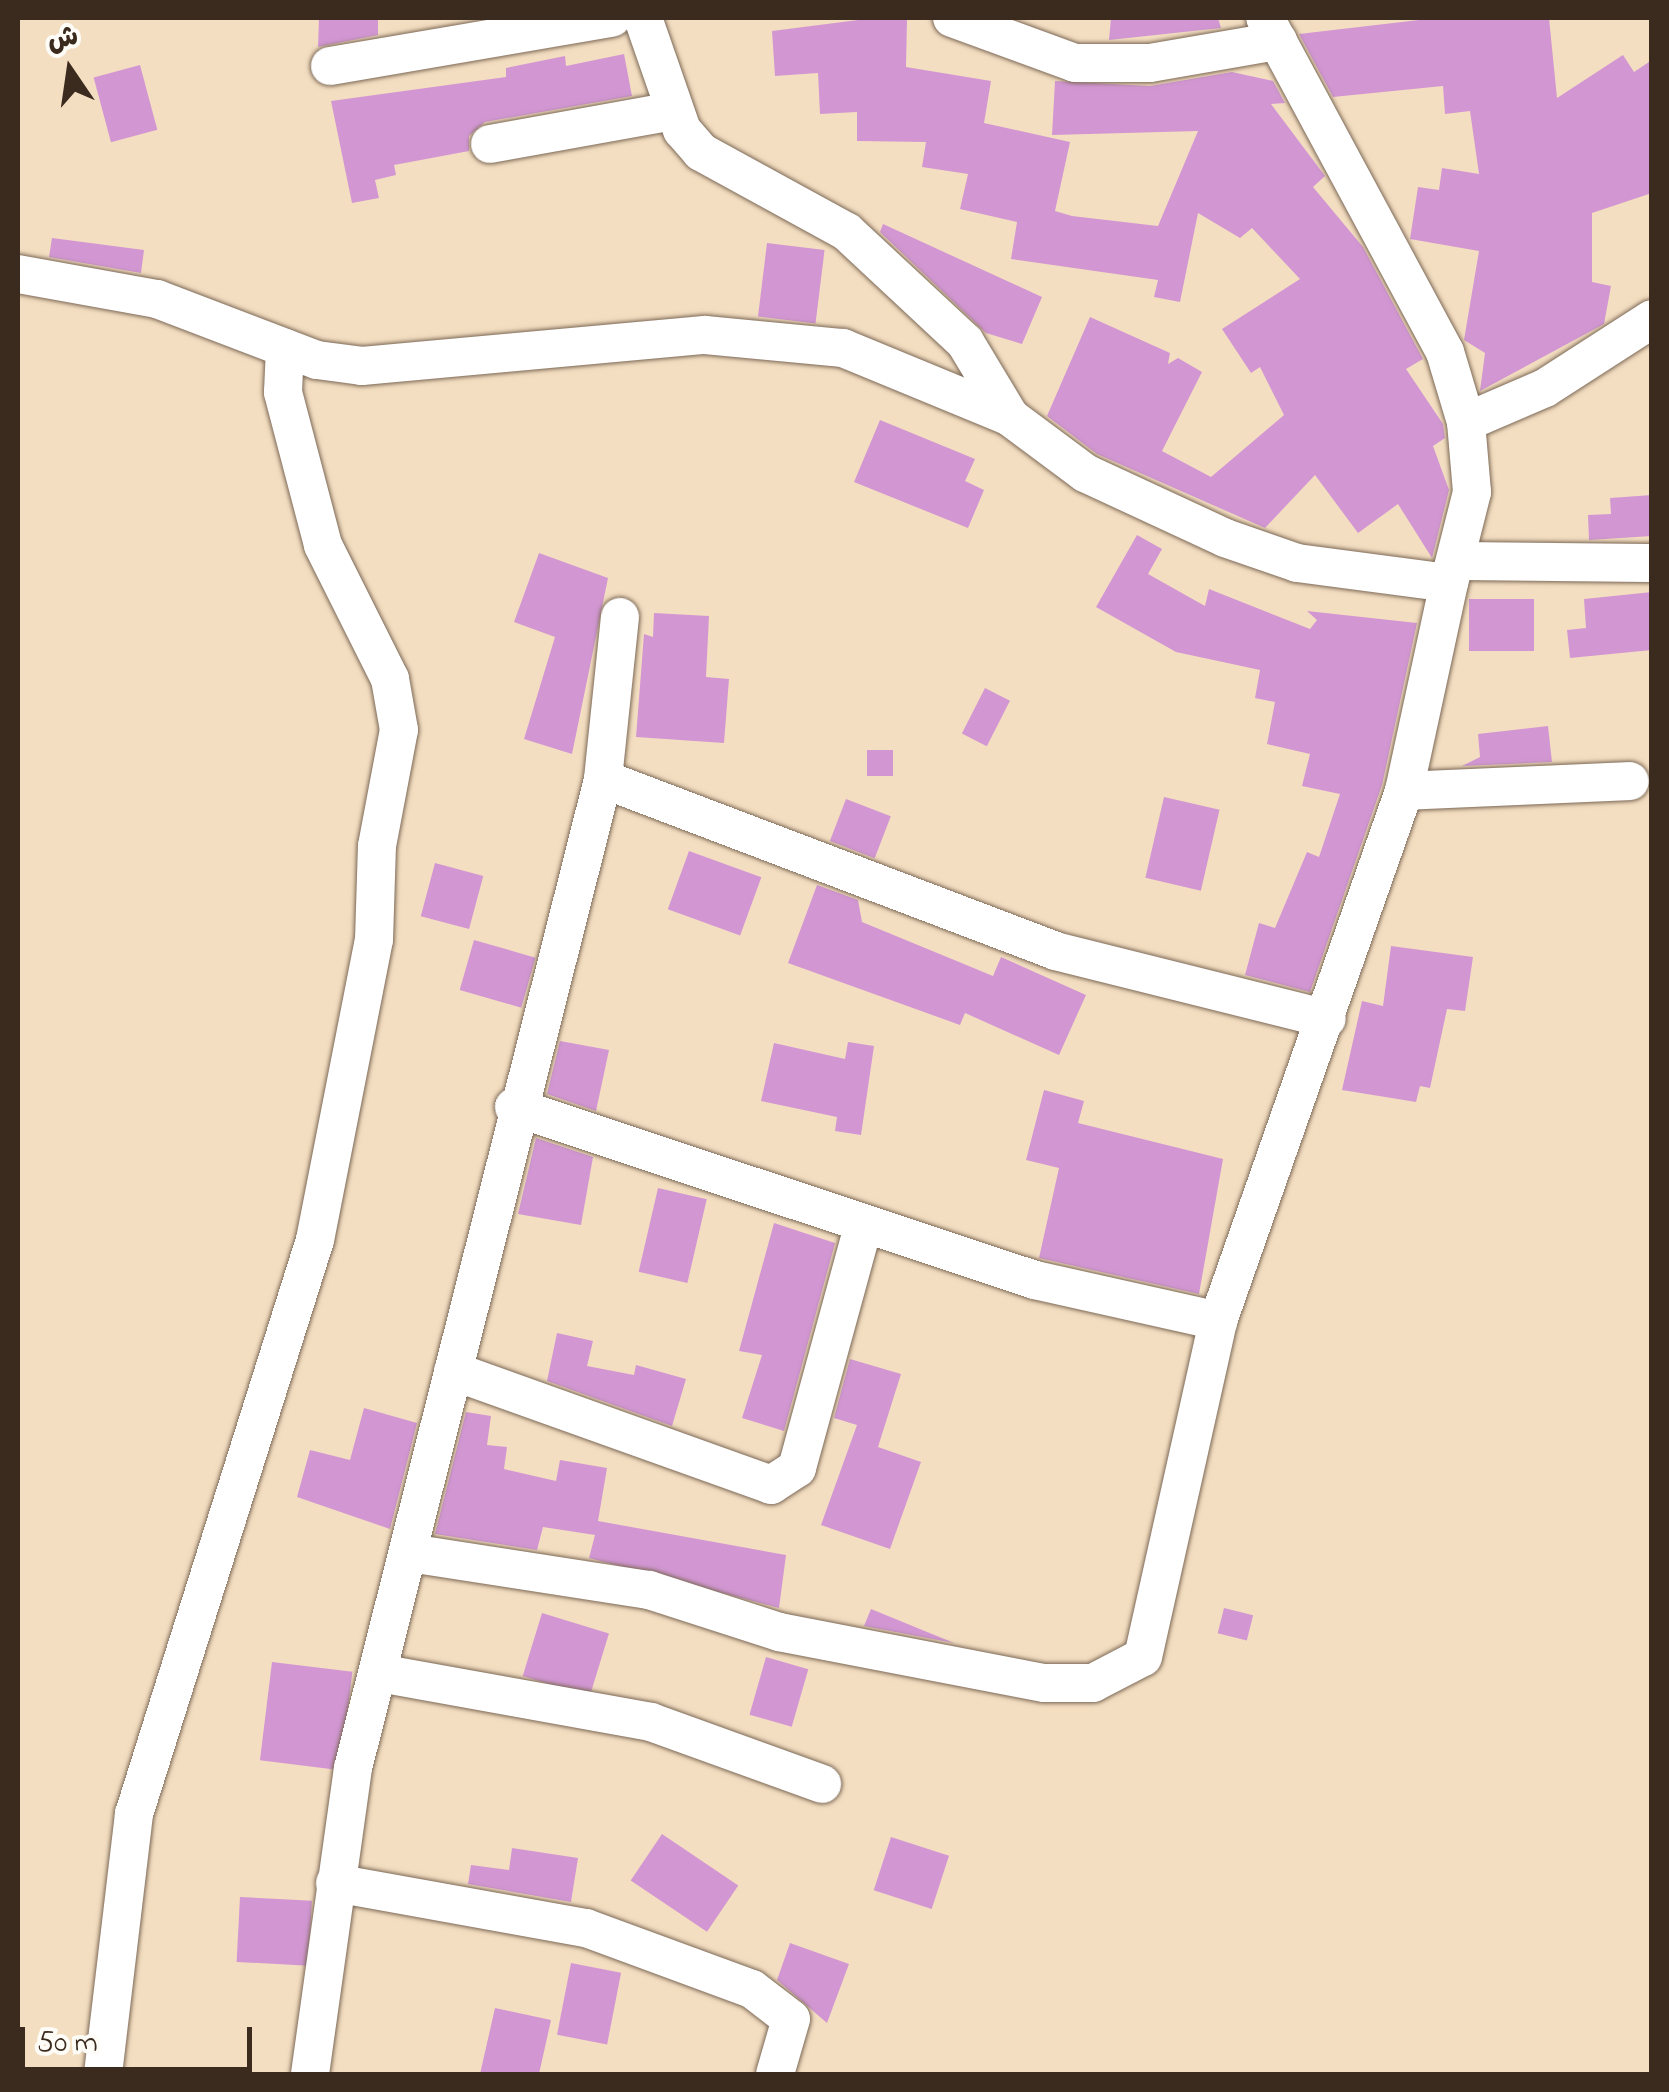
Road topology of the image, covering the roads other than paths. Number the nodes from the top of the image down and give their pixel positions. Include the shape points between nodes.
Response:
1 (612, 18) edge
2 (642, 18) edge
3 (952, 18) edge
4 (496, 26) edge
5 (1272, 29) edge
6 (330, 66) dead end
7 (674, 111) junction
8 (490, 144) dead end
9 (18, 274) edge
10 (1652, 320) edge
11 (285, 348) junction
12 (1010, 418) junction
13 (1466, 422) junction
14 (1652, 563) edge
15 (1453, 572) junction
16 (620, 617) dead end
17 (603, 779) junction
18 (1630, 781) dead end
19 (1404, 791) junction
20 (1328, 1019) junction
21 (514, 1107) junction
22 (862, 1226) junction
23 (1218, 1322) junction
24 (453, 1371) junction
25 (410, 1553) junction
26 (379, 1673) junction
27 (822, 1784) dead end
28 (335, 1883) junction
29 (103, 2074) edge
30 (310, 2074) edge
31 (775, 2074) edge

1 - 4 street
2 - 7 street
3 - 5 street via 1074,63 1150,62
4 - 6 street
5 - 13 street via 1386,229
7 - 8 street
7 - 12 street via 726,172 819,212 903,280 977,357
9 - 11 street via 156,299
10 - 13 street via 1545,388
11 - 12 street via 317,360 399,366 620,341 773,338 921,374
11 - 29 street via 283,392 324,545 390,679 399,730 378,846 374,940 315,1240 134,1814
12 - 15 street via 1084,473 1224,538 1297,563
13 - 15 street via 1472,492
14 - 15 street
15 - 19 street
16 - 17 street
17 - 20 street via 1055,951
17 - 21 street
18 - 19 street
19 - 20 street
20 - 23 street
21 - 22 street
21 - 24 street
22 - 23 street via 1036,1280
22 - 24 street via 797,1468 772,1484
23 - 25 street via 1143,1657 1093,1683 1044,1683 837,1644 649,1590
24 - 25 street
25 - 26 street
26 - 27 street via 651,1722
26 - 28 street
28 - 30 street
28 - 31 street via 586,1928 752,1990 790,2020

